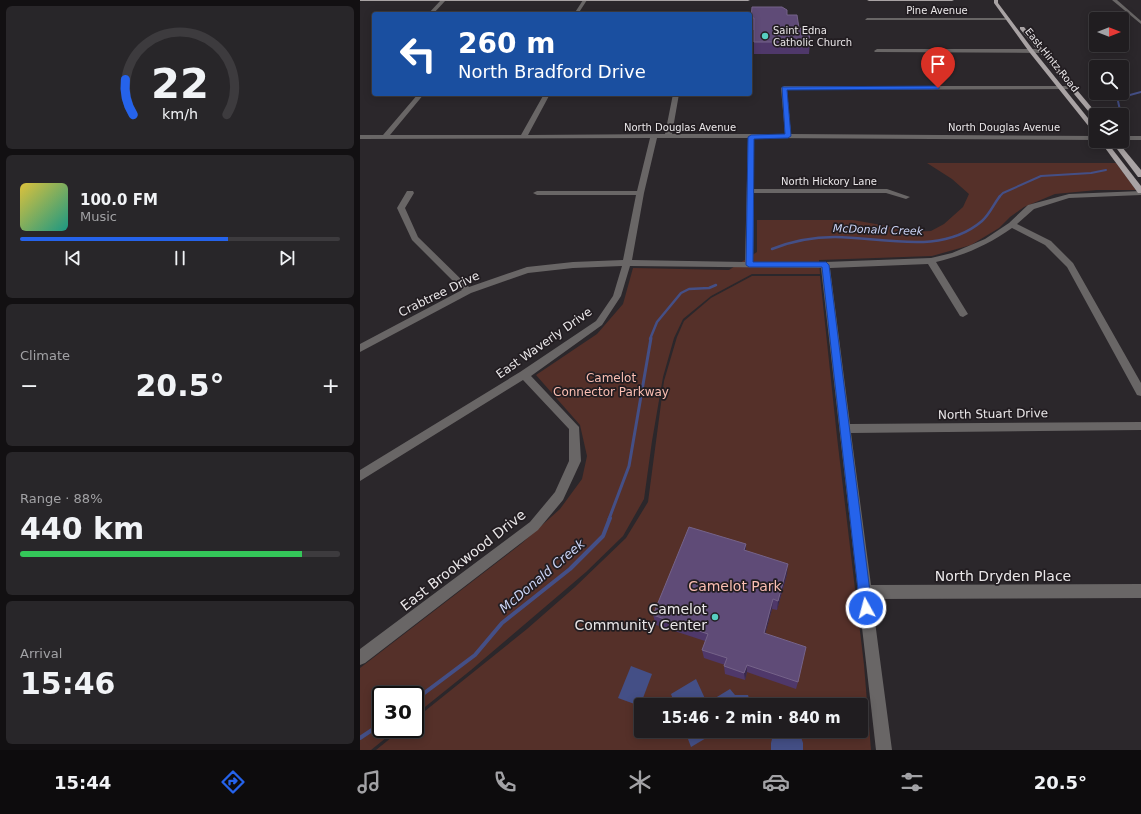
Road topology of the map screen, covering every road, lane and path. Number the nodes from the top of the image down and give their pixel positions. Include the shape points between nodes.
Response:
1 (444, 0) edge
2 (479, 0) edge
3 (584, 0) edge
4 (687, 0) edge
5 (748, 0) edge
6 (869, 0) edge
7 (952, 0) edge
8 (997, 0) edge
9 (1114, 0) edge
10 (361, 1) edge
11 (432, 12) edge
12 (577, 12) edge
13 (867, 19) dead end
14 (1008, 20) junction
15 (1141, 23) edge
16 (877, 51) dead end
17 (1042, 51) junction
18 (1032, 52) junction
19 (1060, 87) junction
20 (1071, 87) junction
21 (419, 96) edge
22 (546, 96) edge
23 (676, 96) edge
24 (1089, 109) edge
25 (1089, 123) edge
26 (386, 136) junction
27 (524, 136) junction
28 (788, 136) junction
29 (360, 137) edge
30 (654, 137) junction
31 (668, 137) junction
32 (751, 137) junction
33 (1089, 138) edge
34 (1129, 138) edge
35 (1141, 138) edge
36 (1108, 148) edge
37 (1120, 148) edge
38 (1141, 175) edge
39 (750, 191) junction
40 (1141, 192) edge
41 (410, 193) dead end
42 (537, 193) dead end
43 (640, 193) junction
44 (906, 197) dead end
45 (1012, 225) junction
46 (931, 261) junction
47 (627, 263) junction
48 (749, 265) junction
49 (826, 265) junction
50 (468, 291) junction
51 (963, 314) dead end
52 (360, 348) edge
53 (524, 375) junction
54 (1141, 392) edge
55 (1141, 426) edge
56 (845, 429) junction
57 (360, 476) edge
58 (1141, 591) edge
59 (864, 592) junction
60 (360, 658) edge
61 (884, 750) edge

1 - 2 main road
1 - 10 main road
1 - 11 street
2 - 3 main road
3 - 4 main road
3 - 12 street
4 - 5 main road
6 - 7 main road
8 - 14 main road, East Hintz Road via 996,3
8 - 17 main road, East Hintz Road via 1003,3
9 - 15 street
13 - 14 street, Pine Avenue
14 - 18 main road, East Hintz Road
16 - 18 street
17 - 18 street
17 - 20 main road, East Hintz Road
18 - 19 main road, East Hintz Road
19 - 20 street
19 - 25 main road, East Hintz Road
19 - 28 street via 784,88
20 - 24 main road, East Hintz Road
21 - 26 street
22 - 27 street
23 - 31 street
26 - 27 street, North Douglas Avenue
26 - 29 street, North Douglas Avenue
27 - 30 street, North Douglas Avenue
28 - 32 street, North Douglas Avenue
28 - 33 street, North Douglas Avenue
30 - 31 street, North Douglas Avenue
30 - 43 street, East Waverly Drive
31 - 32 street, North Douglas Avenue
32 - 39 street
34 - 35 street
36 - 40 main road
37 - 38 main road
39 - 44 street, North Hickory Lane via 888,191
39 - 48 street
40 - 45 street, Crabtree Drive via 1069,196 1031,207
41 - 50 street via 401,208 415,238
42 - 43 street
43 - 47 street, East Waverly Drive
45 - 46 street, Crabtree Drive via 988,241 955,255
45 - 54 street via 1048,243 1070,265
46 - 49 street, Crabtree Drive
46 - 51 street
47 - 48 street, Crabtree Drive
47 - 50 street, Crabtree Drive via 527,270
47 - 53 street, East Waverly Drive via 617,296 599,323
48 - 49 street, Crabtree Drive
49 - 56 street
50 - 52 street, Crabtree Drive
53 - 57 street, East Waverly Drive
53 - 60 street, East Brookwood Drive via 574,427 575,461 559,496 534,526
55 - 56 street, North Stuart Drive
56 - 59 street
58 - 59 street, North Dryden Place
59 - 61 street

